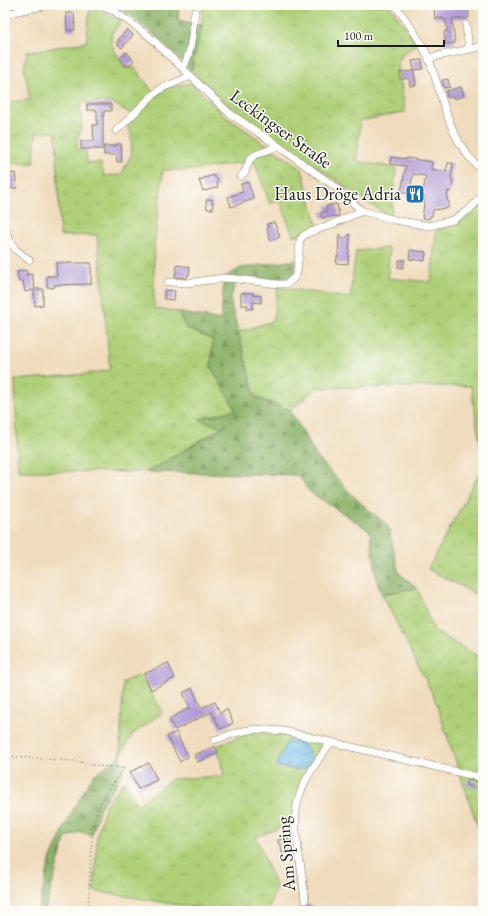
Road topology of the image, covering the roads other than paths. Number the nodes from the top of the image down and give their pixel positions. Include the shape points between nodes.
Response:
1 (54, 5) edge
2 (99, 5) edge
3 (396, 5) edge
4 (195, 12) dead end
5 (5, 15) edge
6 (466, 25) dead end
7 (479, 47) dead end
8 (469, 49) junction
9 (428, 58) junction
10 (183, 68) junction
11 (191, 76) junction
12 (116, 131) dead end
13 (277, 145) junction
14 (483, 171) edge
15 (241, 176) dead end
16 (483, 195) edge
17 (362, 211) junction
18 (5, 227) edge
19 (29, 260) dead end
20 (168, 282) dead end
21 (214, 740) dead end
22 (331, 742) junction
23 (483, 778) edge
24 (305, 900) dead end

1 - 5 street
2 - 10 street, Leckingser Straße via 114,11 150,36
3 - 9 street via 422,43
4 - 10 street via 189,52
6 - 8 street
7 - 8 street
8 - 9 street
9 - 14 street via 454,133 465,152
10 - 11 street, Leckingser Straße
11 - 12 street via 162,88
11 - 13 street, Leckingser Straße via 229,113
13 - 15 street via 250,159
13 - 17 street, Leckingser Straße via 334,186
16 - 17 street, Leckingser Straße via 469,210 453,220 429,226
17 - 20 street via 303,236 300,240 297,273 286,284 224,278 187,283
18 - 19 street via 16,250
21 - 22 street via 254,729 284,731
22 - 23 street
22 - 24 street, Am Spring via 307,778 296,812

